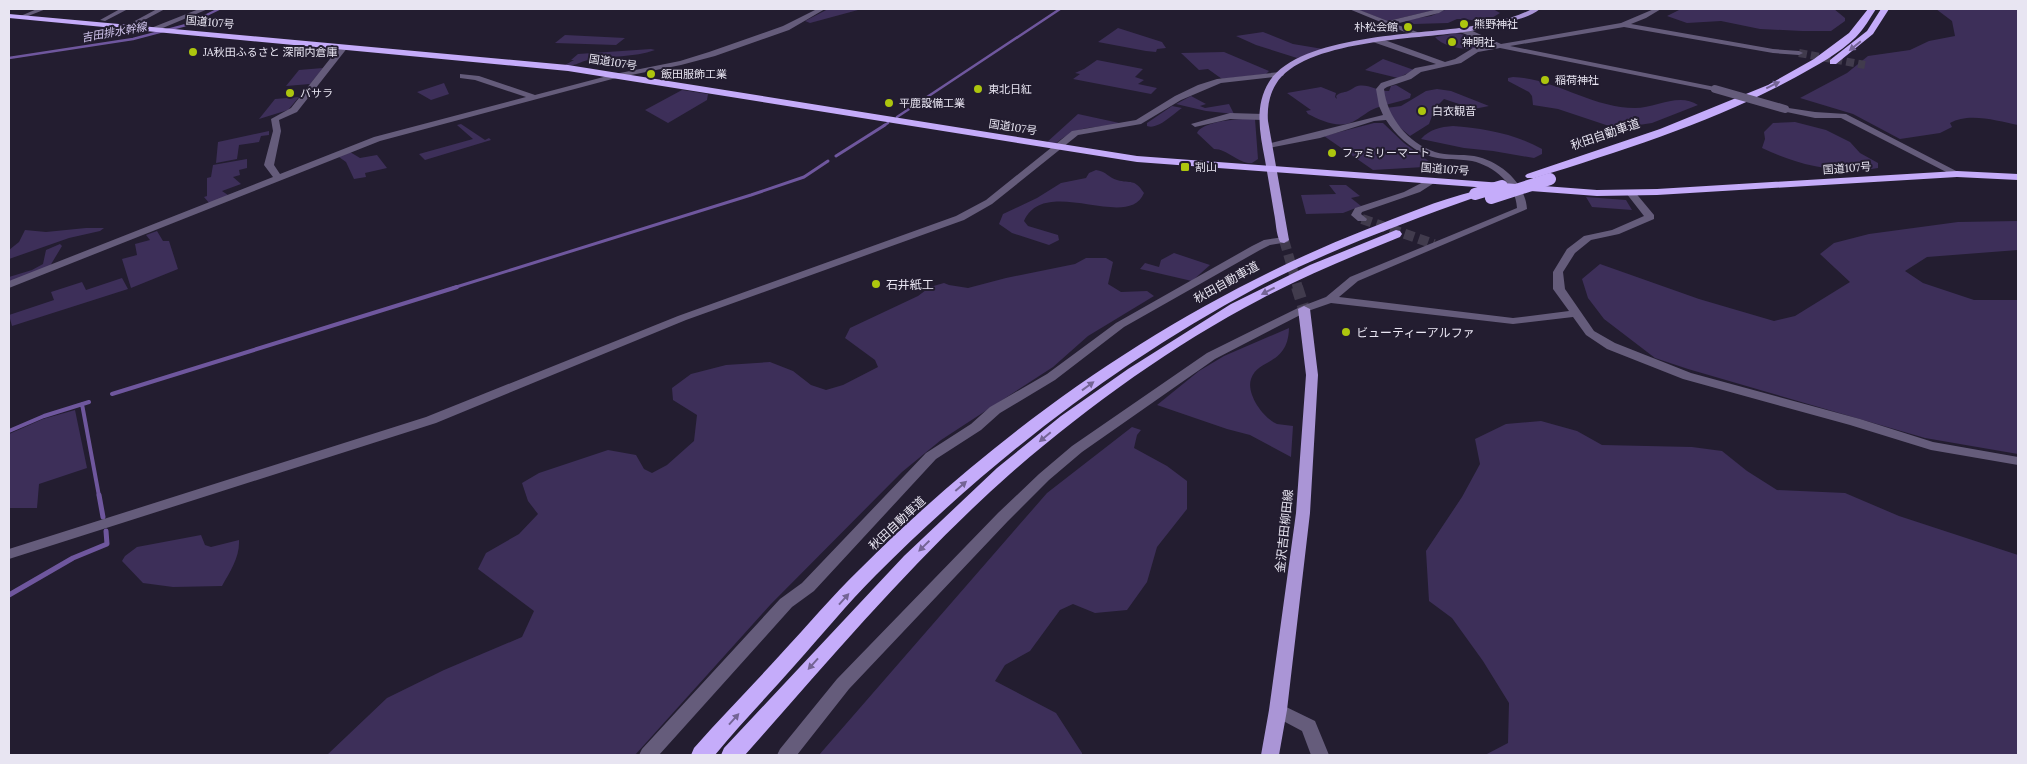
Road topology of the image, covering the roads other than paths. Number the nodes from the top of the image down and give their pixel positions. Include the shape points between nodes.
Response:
1 (43, 9) edge
2 (124, 9) edge
3 (162, 9) edge
4 (205, 9) edge
5 (822, 9) edge
6 (1352, 9) edge
7 (1443, 9) edge
8 (1537, 9) edge
9 (1658, 9) edge
10 (1872, 9) edge
11 (1884, 9) edge
12 (9, 16) edge
13 (21, 17) junction
14 (103, 20) dead end
15 (135, 23) dead end
16 (1388, 23) junction
17 (1622, 25) junction
18 (155, 28) junction
19 (1463, 30) junction
20 (1417, 35) junction
21 (1376, 40) junction
22 (1498, 45) junction
23 (344, 47) junction
24 (1799, 53) tunnel mouth
25 (1445, 64) junction
26 (1280, 74) junction
27 (463, 76) dead end
28 (615, 76) junction
29 (533, 97) junction
30 (1263, 117) junction
31 (1388, 117) junction
32 (1195, 124) dead end
33 (1056, 147) junction
34 (1266, 147) junction
35 (1271, 169) junction
36 (1957, 174) junction
37 (2018, 177) edge
38 (279, 178) junction
39 (1431, 181) junction
40 (1516, 187) junction
41 (1631, 193) junction
42 (1362, 219) dead end
43 (1284, 240) joint
44 (9, 286) edge
45 (1330, 299) junction
46 (1304, 309) junction
47 (1576, 313) junction
48 (2018, 461) edge
49 (9, 554) edge
50 (1278, 710) junction
51 (648, 755) edge
52 (702, 755) edge
53 (732, 755) edge
54 (786, 755) edge
55 (1270, 755) edge
56 (1320, 755) edge

1 - 13 street
2 - 14 street
3 - 15 street
4 - 18 street
5 - 28 street via 786,28 712,54
6 - 16 street
7 - 16 street
8 - 19 main road via 1505,21
9 - 17 street via 1644,18
52 -> 10 highway, 秋田自動車道, bridge via 868,572 1034,425 1108,371 1272,275 1392,224 1627,145 1754,94 1798,73 1837,47 1857,30
11 -> 53 highway, 秋田自動車道, bridge via 1870,33 1804,80 1705,125 1404,230 1284,282 1237,307 1115,384 1048,434 974,497 886,583
12 - 13 highway, 国道107号
13 - 18 highway, 国道107号
16 - 20 street
17 - 22 street
17 - 24 street
18 - 23 highway, 国道107号
19 - 20 main road
19 - 22 street
20 - 21 main road
21 - 25 street
21 - 26 main road via 1317,53
22 - 25 street via 1476,50 1458,61
22 - 36 street, bridge via 1715,89 1785,109 1843,116
23 - 28 highway, 国道107号 via 568,68
23 - 38 street via 294,110 276,119 277,131 269,165
25 - 31 street via 1418,70 1384,85 1380,89
26 - 30 main road via 1268,88
26 - 33 street via 1202,87 1138,122 1075,133
27 - 29 street
28 - 29 street
28 - 33 highway, 国道107号
29 - 38 street via 377,139
30 - 32 street via 1230,116
30 - 34 main road
31 - 34 street
31 - 40 street via 1423,150 1440,156 1475,159 1495,168
33 - 35 highway, 国道107号 via 1137,159
33 - 49 street via 989,202 960,218 682,318 431,420
34 - 35 main road
35 - 39 highway, 国道107号
35 - 43 main road
36 - 37 highway, 国道107号
36 - 41 highway, 国道107号
38 - 44 street
39 - 40 highway, 国道107号
39 - 42 street via 1424,187 1358,210 1356,215
40 - 41 highway, 国道107号
40 - 45 street via 1523,202 1522,209 1354,279
41 - 47 street via 1650,217 1615,232 1588,238 1571,251 1558,272 1559,289
43 - 51 street via 1256,248 1120,325 1051,377 996,410 931,456 808,587 786,603
45 - 46 street
45 - 47 street via 1513,321
46 - 50 main road, 金沢吉田柳田線 via 1312,375 1303,513
46 - 54 street via 1211,356 1077,449 1044,477 843,684
47 - 48 street via 1590,333 1612,346 1687,376 1932,446
50 - 55 main road, 金沢吉田柳田線
50 - 56 street via 1308,726

